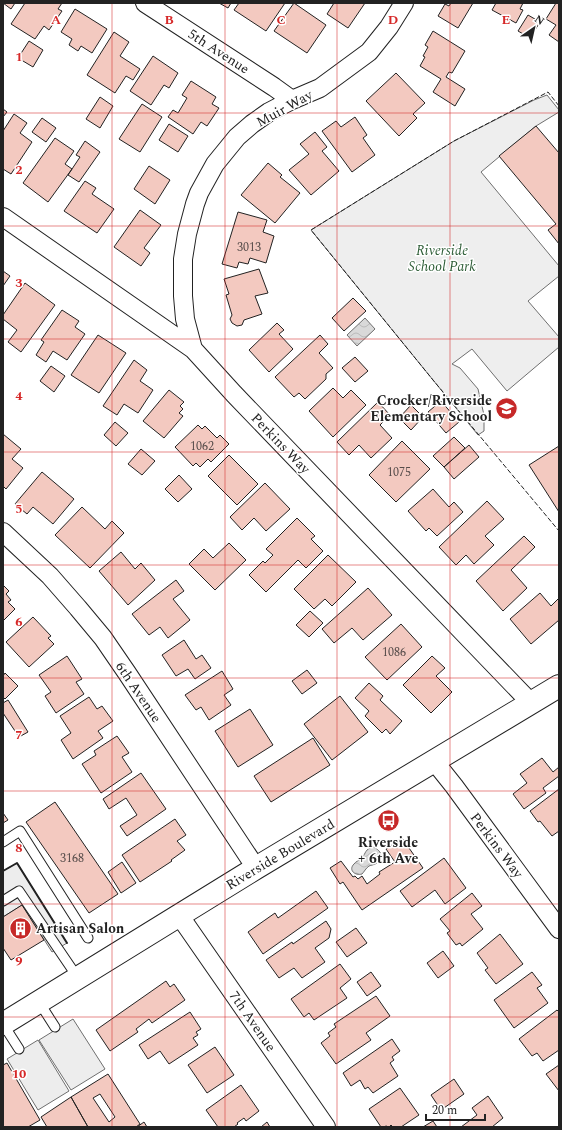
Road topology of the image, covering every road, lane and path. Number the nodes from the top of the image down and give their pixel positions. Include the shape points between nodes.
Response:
1 (145, 3) edge
2 (404, 3) edge
3 (292, 100) junction
4 (3, 217) edge
5 (193, 349) junction
6 (3, 532) edge
7 (559, 686) edge
8 (532, 703) junction
9 (434, 761) junction
10 (3, 842) edge
11 (256, 868) junction
12 (3, 901) edge
13 (179, 915) junction
14 (559, 928) edge
15 (88, 938) dead end
16 (78, 978) junction
17 (39, 1002) junction
18 (3, 1024) edge
19 (55, 1027) dead end
20 (19, 1049) dead end
21 (326, 1127) edge

1 - 3 street, 5th Avenue
2 - 3 street, Muir Way via 369,52 320,88
3 - 5 street, Muir Way via 269,112 237,138 215,164 197,198 190,218 183,258 185,319
4 - 5 street, Perkins Way
5 - 8 street, Perkins Way
6 - 11 street, 6th Avenue via 50,576 103,638
7 - 8 main road, Riverside Boulevard
8 - 9 main road, Riverside Boulevard
9 - 11 main road, Riverside Boulevard
9 - 14 street, Perkins Way
10 - 15 lane via 20,832
11 - 13 main road, Riverside Boulevard
12 - 16 lane via 19,891
13 - 16 main road, Riverside Boulevard
13 - 21 street, 7th Avenue
16 - 17 main road, Riverside Boulevard
17 - 18 main road, Riverside Boulevard
17 - 19 lane
18 - 20 lane

